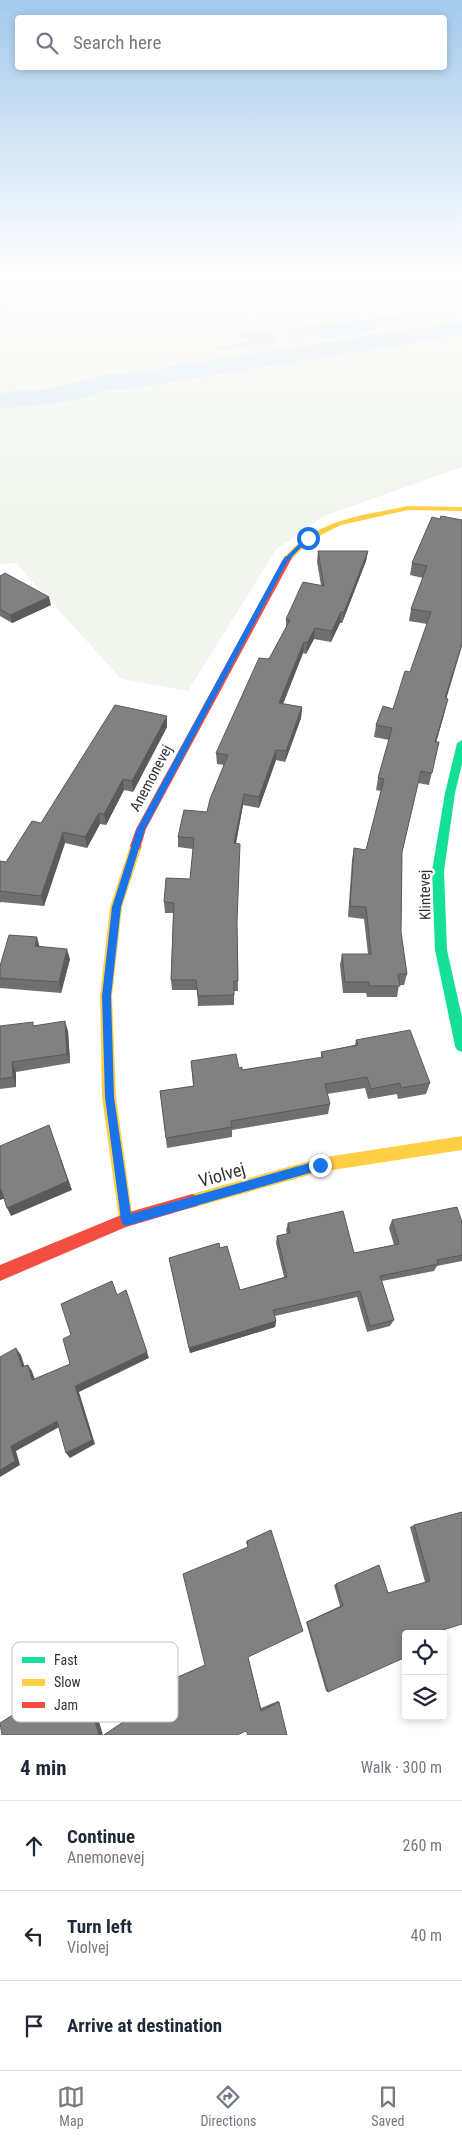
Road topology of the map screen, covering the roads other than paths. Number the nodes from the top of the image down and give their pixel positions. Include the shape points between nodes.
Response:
1 (462, 509) edge
2 (462, 743) edge
3 (462, 1046) edge
4 (462, 1143) edge
5 (126, 1220) junction
6 (0, 1273) edge

1 - 5 street, Anemonevej via 408,508 368,515 339,523 308,538 290,555 141,829 116,907 106,996 110,1097
2 - 3 street, Klintevej via 450,793 438,871 441,950
4 - 5 street, Violvej via 320,1165
5 - 6 street, Violvej

